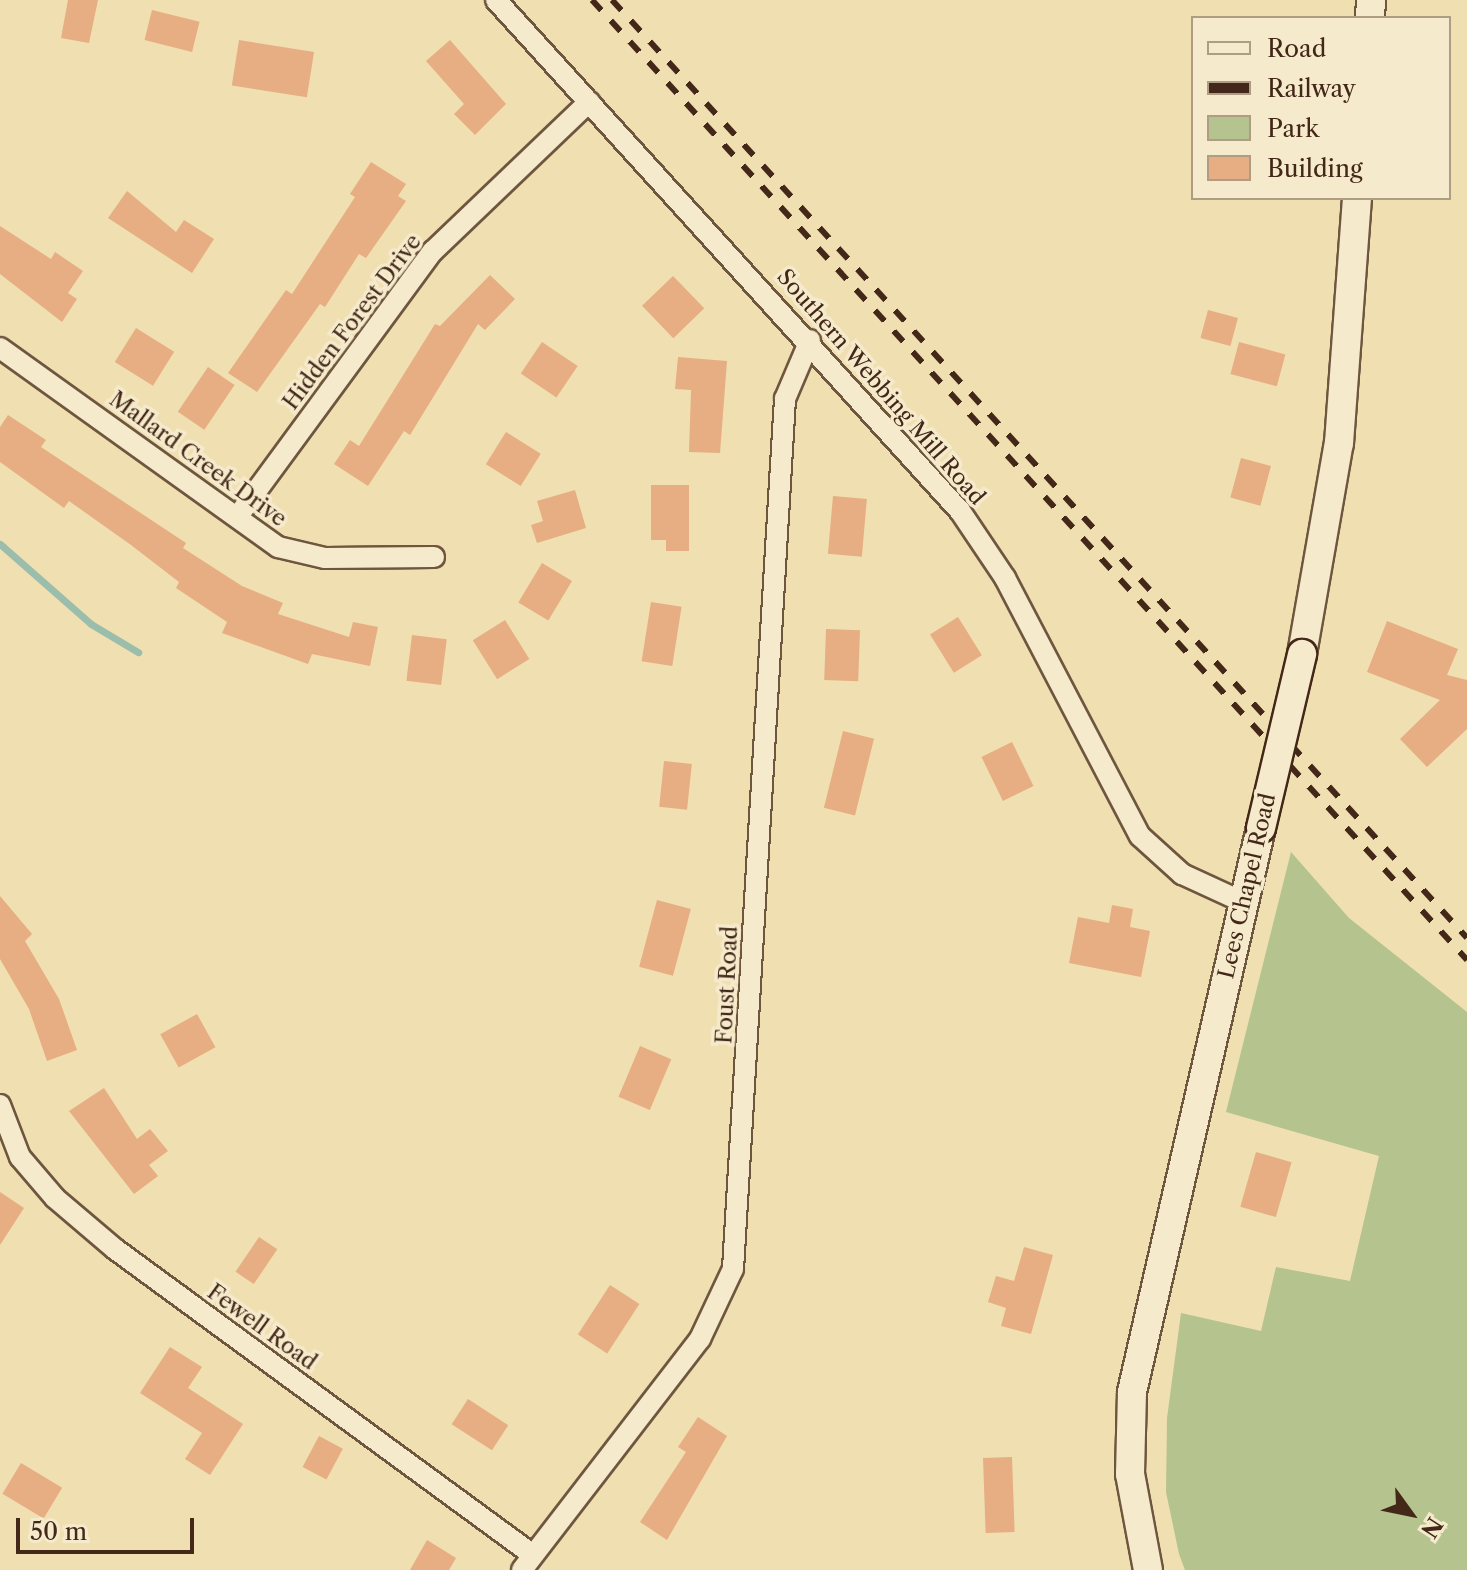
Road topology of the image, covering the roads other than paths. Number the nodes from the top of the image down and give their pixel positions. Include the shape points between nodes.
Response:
1 (496, 0) edge
2 (589, 102) junction
3 (1357, 200) edge
4 (810, 340) junction
5 (0, 348) edge
6 (238, 516) junction
7 (434, 557) dead end
8 (1243, 902) junction
9 (0, 1105) edge
10 (527, 1562) edge
11 (1148, 1570) edge

1 - 2 street, Southern Webbing Mill Road
2 - 4 street, Southern Webbing Mill Road
2 - 6 street, Hidden Forest Drive via 433,251
3 - 8 main road, Lees Chapel Road, bridge via 1339,443 1302,654
4 - 8 street, Southern Webbing Mill Road via 983,544 1140,836 1182,874
4 - 10 street, Foust Road via 785,399 733,1269 700,1339
5 - 6 street, Mallard Creek Drive
6 - 7 street, Mallard Creek Drive via 278,547 325,558
8 - 11 main road, Lees Chapel Road via 1132,1392 1130,1474
9 - 10 street, Fewell Road via 20,1157 55,1198

